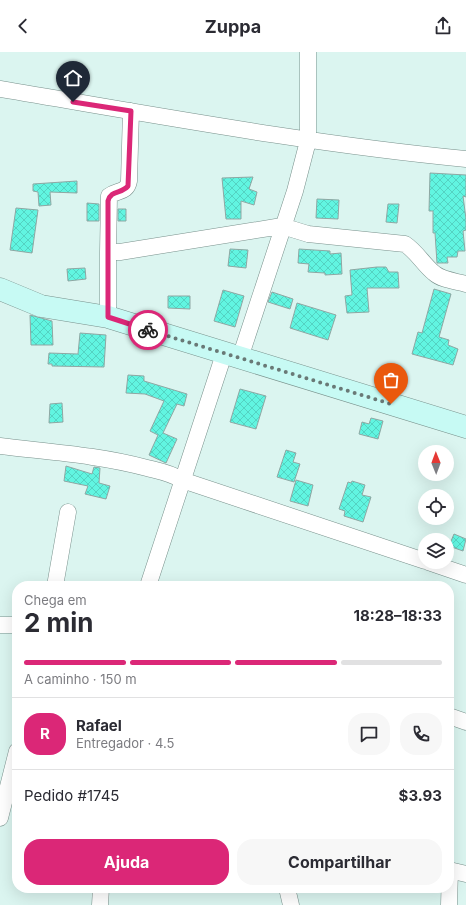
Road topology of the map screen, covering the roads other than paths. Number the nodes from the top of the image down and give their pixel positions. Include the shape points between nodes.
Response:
1 (308, 52) edge
2 (0, 89) edge
3 (131, 111) junction
4 (308, 141) junction
5 (466, 159) edge
6 (282, 226) junction
7 (108, 252) junction
8 (466, 284) edge
9 (0, 289) edge
10 (108, 317) junction
11 (232, 356) junction
12 (466, 427) edge
13 (0, 446) edge
14 (182, 480) junction
15 (68, 512) dead end
16 (418, 559) edge
17 (448, 569) edge
18 (466, 575) edge
19 (56, 581) edge
20 (150, 581) edge
21 (0, 625) edge
22 (12, 625) edge
23 (454, 718) edge
24 (466, 722) edge
25 (12, 761) edge
26 (5, 776) edge
27 (11, 798) edge
28 (0, 818) edge
29 (454, 871) edge
30 (466, 874) edge
31 (101, 893) edge
32 (288, 893) edge
33 (449, 893) edge
34 (100, 905) edge
35 (291, 905) edge
36 (449, 905) edge

1 - 4 street
2 - 3 street
3 - 4 street
3 - 7 street via 129,181 124,190 109,196
4 - 5 street
4 - 6 street via 295,191
6 - 7 street
6 - 8 street via 308,234 405,244 442,278
6 - 11 street
7 - 10 street
9 - 10 street via 41,306
10 - 11 street
11 - 12 street
11 - 14 street
13 - 14 street via 130,463
14 - 16 street
14 - 20 street
15 - 19 street
17 - 18 street
21 - 22 street
23 - 24 street
25 - 26 street
26 - 27 street
27 - 28 street
29 - 30 street
31 - 34 street
32 - 35 street
33 - 36 street

